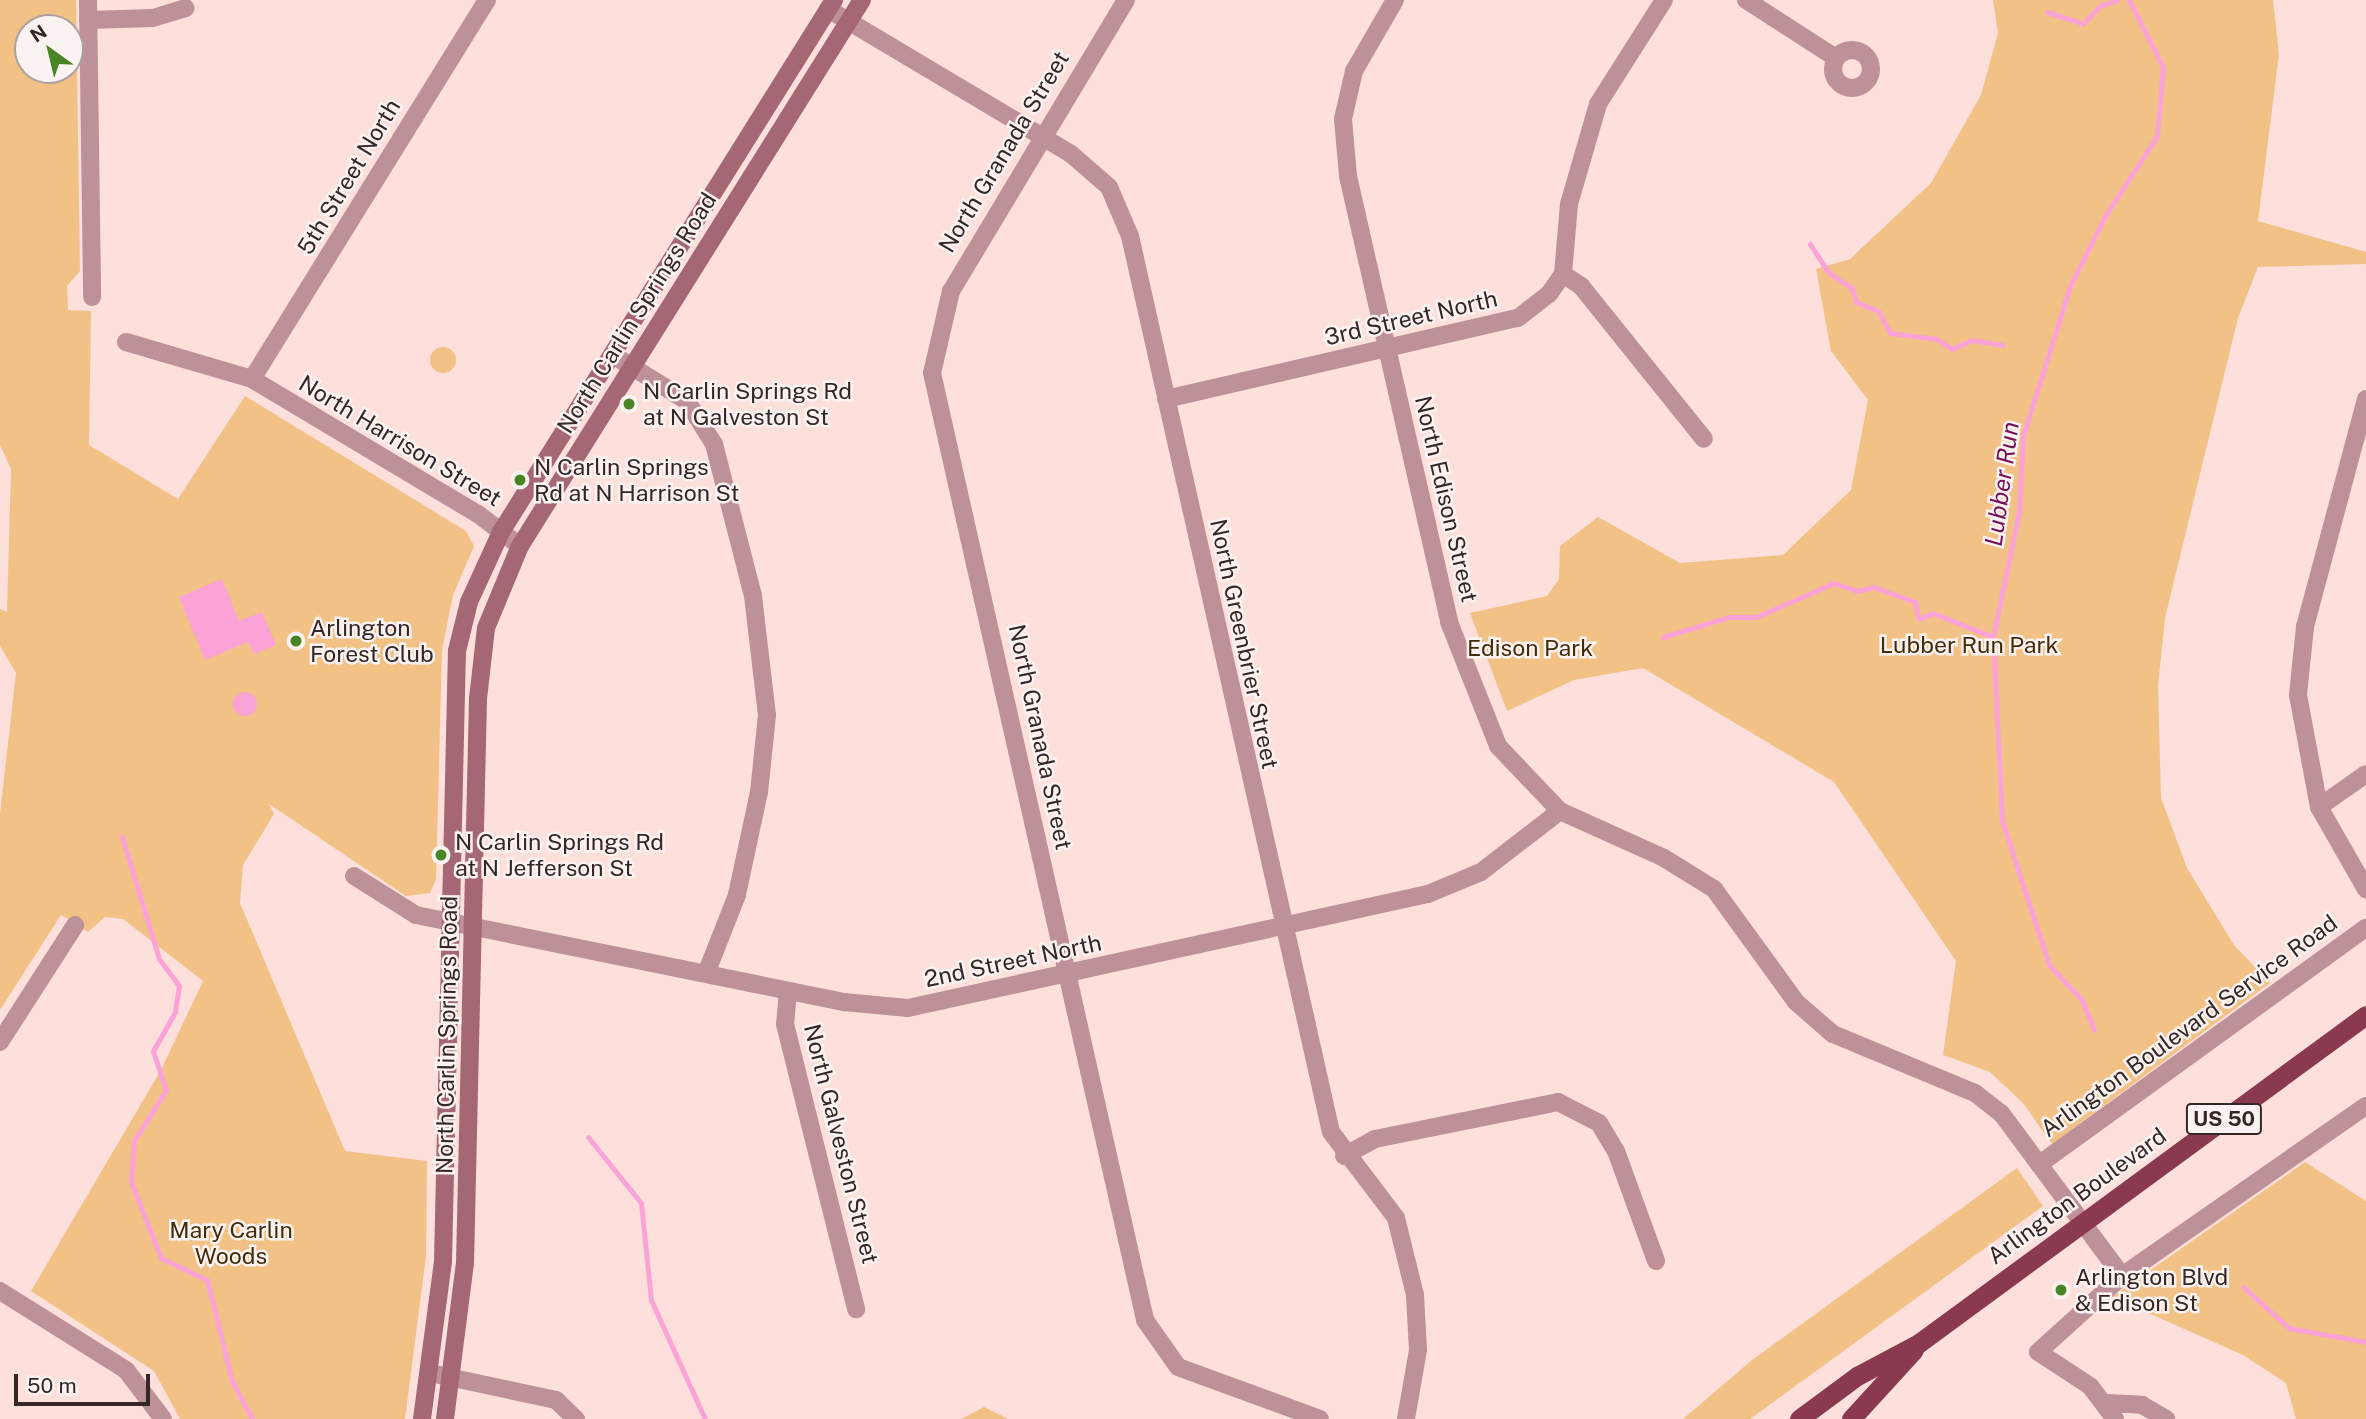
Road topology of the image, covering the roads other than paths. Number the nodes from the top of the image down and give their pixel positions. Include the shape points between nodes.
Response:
1 (88, 0) edge
2 (487, 0) edge
3 (862, 0) edge
4 (1126, 0) edge
5 (1395, 0) edge
6 (1664, 0) edge
7 (1746, 0) edge
8 (831, 5) edge
9 (186, 8) dead end
10 (88, 20) junction
11 (849, 22) junction
12 (1836, 58) dead end
13 (1039, 137) junction
14 (1563, 274) junction
15 (92, 297) dead end
16 (126, 342) dead end
17 (1387, 349) junction
18 (613, 355) junction
19 (632, 366) junction
20 (252, 379) junction
21 (1166, 399) junction
22 (2366, 399) edge
23 (1704, 439) dead end
24 (501, 532) junction
25 (520, 546) junction
26 (2366, 774) edge
27 (2319, 807) junction
28 (1560, 811) junction
29 (354, 876) dead end
30 (2366, 889) edge
31 (452, 920) junction
32 (475, 924) junction
33 (75, 925) dead end
34 (1281, 928) junction
35 (2366, 928) edge
36 (707, 971) junction
37 (1066, 975) junction
38 (788, 991) junction
39 (2363, 1022) edge
40 (0, 1042) edge
41 (2366, 1106) edge
42 (1344, 1156) junction
43 (2041, 1163) junction
44 (2082, 1222) junction
45 (1656, 1261) dead end
46 (2122, 1276) junction
47 (0, 1291) edge
48 (856, 1309) dead end
49 (1919, 1343) junction
50 (430, 1373) junction
51 (453, 1377) junction
52 (2107, 1402) junction
53 (163, 1419) edge
54 (422, 1419) edge
55 (445, 1419) edge
56 (576, 1419) edge
57 (1320, 1419) edge
58 (1406, 1419) edge
59 (1799, 1419) edge
60 (1852, 1419) edge
61 (2115, 1419) edge
62 (2166, 1419) edge

1 - 10 street
2 - 20 street, 5th Street North
3 - 11 main road, North Carlin Springs Road
4 - 13 street, North Granada Street
5 - 17 street, North Edison Street via 1354,71 1343,119 1348,176
6 - 14 street via 1598,104 1569,204
7 - 12 street
8 - 11 street, North Greenbrier Street
8 - 18 main road, North Carlin Springs Road
9 - 10 street via 153,18
10 - 15 street
11 - 13 street, North Greenbrier Street
11 - 19 main road, North Carlin Springs Road
13 - 21 street, North Greenbrier Street via 1109,187 1130,236
13 - 37 street, North Granada Street via 951,291 932,373
14 - 17 street, 3rd Street North via 1518,318
14 - 23 street via 1581,286
16 - 20 street, North Harrison Street
17 - 21 street, 3rd Street North
17 - 28 street, North Edison Street via 1467,682 1498,746
18 - 19 street
18 - 24 main road, North Carlin Springs Road
19 - 25 main road, North Carlin Springs Road
19 - 36 street via 687,401 714,444 753,596 767,715 759,792 737,895
20 - 24 street, North Harrison Street
21 - 34 street, North Greenbrier Street
22 - 27 street via 2305,627 2298,695
24 - 25 street, North Harrison Street
24 - 31 main road, North Carlin Springs Road via 473,591 457,651
25 - 32 main road, North Carlin Springs Road via 494,601 482,654
26 - 27 street
27 - 30 street
28 - 34 street, 2nd Street North via 1481,872 1428,894
28 - 43 street, North Edison Street via 1692,873 1735,911 1813,1018 1855,1047 1975,1093 2001,1113
29 - 31 street, 2nd Street North via 416,915
31 - 32 street, 2nd Street North
31 - 50 main road, North Carlin Springs Road via 443,1261
32 - 36 street, 2nd Street North
32 - 51 main road, North Carlin Springs Road via 465,1263
33 - 40 street
34 - 37 street, 2nd Street North
34 - 42 street, North Greenbrier Street via 1331,1132
35 - 43 street, Arlington Boulevard Service Road
36 - 38 street, 2nd Street North
37 - 38 street, 2nd Street North via 908,1008
37 - 57 street, North Granada Street via 1145,1320 1178,1367
38 - 48 street, North Galveston Street via 785,1024
39 - 44 highway, Arlington Boulevard / US 50
41 - 46 street
42 - 45 street via 1375,1139 1517,1105 1558,1102 1599,1123 1611,1141
42 - 58 street, North Greenbrier Street via 1396,1218 1415,1295 1418,1350
43 - 44 street, North Edison Street
44 - 46 street, North Edison Street
44 - 49 highway, Arlington Boulevard / US 50
46 - 52 street via 2038,1352
47 - 53 street via 126,1370
49 - 59 highway, Arlington Boulevard / US 50 via 1857,1376
49 - 60 highway, Arlington Boulevard / US 50
50 - 51 street
50 - 54 main road, North Carlin Springs Road
51 - 55 main road, North Carlin Springs Road
51 - 56 street via 556,1400
52 - 61 street
52 - 62 street via 2142,1405

